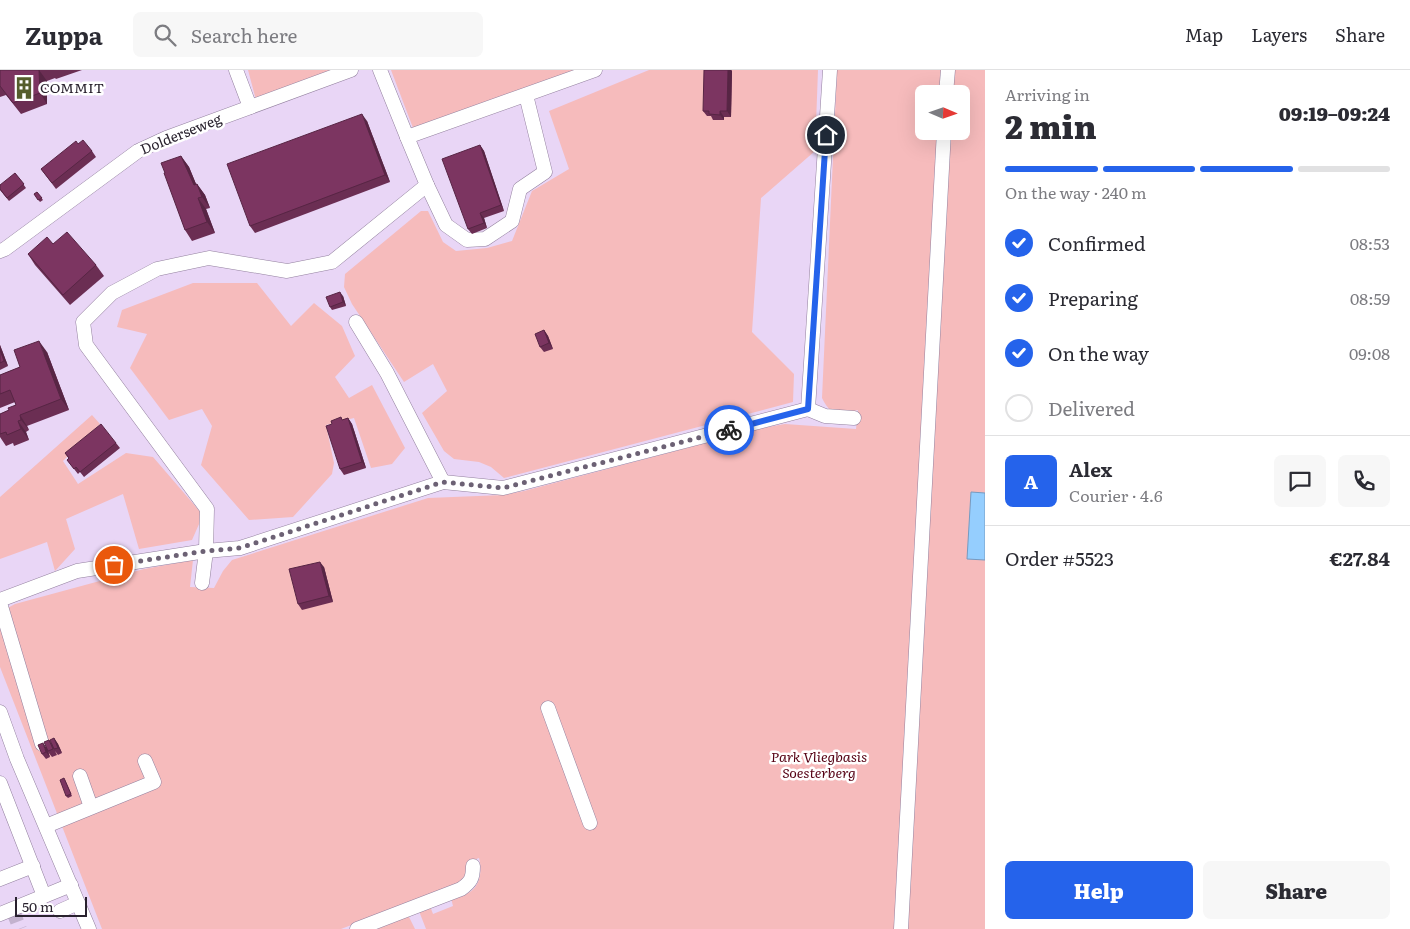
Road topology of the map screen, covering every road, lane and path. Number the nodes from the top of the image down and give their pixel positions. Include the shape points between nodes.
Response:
1 (236, 70) edge
2 (351, 70) edge
3 (380, 70) edge
4 (595, 70) edge
5 (830, 70) edge
6 (948, 70) edge
7 (947, 85) edge
8 (526, 95) junction
9 (250, 107) junction
10 (407, 137) junction
11 (944, 140) edge
12 (427, 185) junction
13 (2, 248) edge
14 (356, 322) dead end
15 (808, 409) junction
16 (854, 418) dead end
17 (443, 482) junction
18 (206, 551) junction
19 (202, 583) dead end
20 (0, 602) edge
21 (548, 708) dead end
22 (0, 712) edge
23 (42, 744) edge
24 (6, 749) edge
25 (145, 762) dead end
26 (80, 776) dead end
27 (0, 783) edge
28 (92, 807) junction
29 (590, 823) dead end
30 (46, 826) junction
31 (33, 866) junction
32 (474, 866) dead end
33 (0, 879) edge
34 (71, 885) junction
35 (44, 896) junction
36 (78, 903) junction
37 (60, 911) dead end
38 (0, 914) edge
39 (89, 929) edge
40 (357, 929) edge
41 (901, 929) edge

1 - 9 lane
2 - 9 lane, Dolderseweg
3 - 10 lane
4 - 8 lane
5 - 15 lane
6 - 7 lane
8 - 10 lane
8 - 12 lane via 545,172 520,190 512,221 485,239 467,240 446,225
9 - 13 lane, Dolderseweg via 138,151
10 - 12 lane
11 - 41 lane
12 - 18 lane via 332,262 287,271 209,258 157,269 112,293 83,322 86,345 207,509
14 - 17 lane via 387,373
15 - 16 lane via 825,416
15 - 17 lane via 503,488
17 - 18 lane via 240,548
18 - 19 lane
18 - 20 lane via 77,571
20 - 23 lane
21 - 29 lane
22 - 24 lane
24 - 30 lane
25 - 28 lane via 154,782
26 - 28 lane
27 - 31 lane
28 - 30 lane
30 - 34 lane
31 - 33 lane
31 - 35 lane
32 - 40 lane via 473,877 461,889
34 - 35 lane
34 - 36 lane
35 - 38 lane
36 - 37 lane
36 - 39 lane

